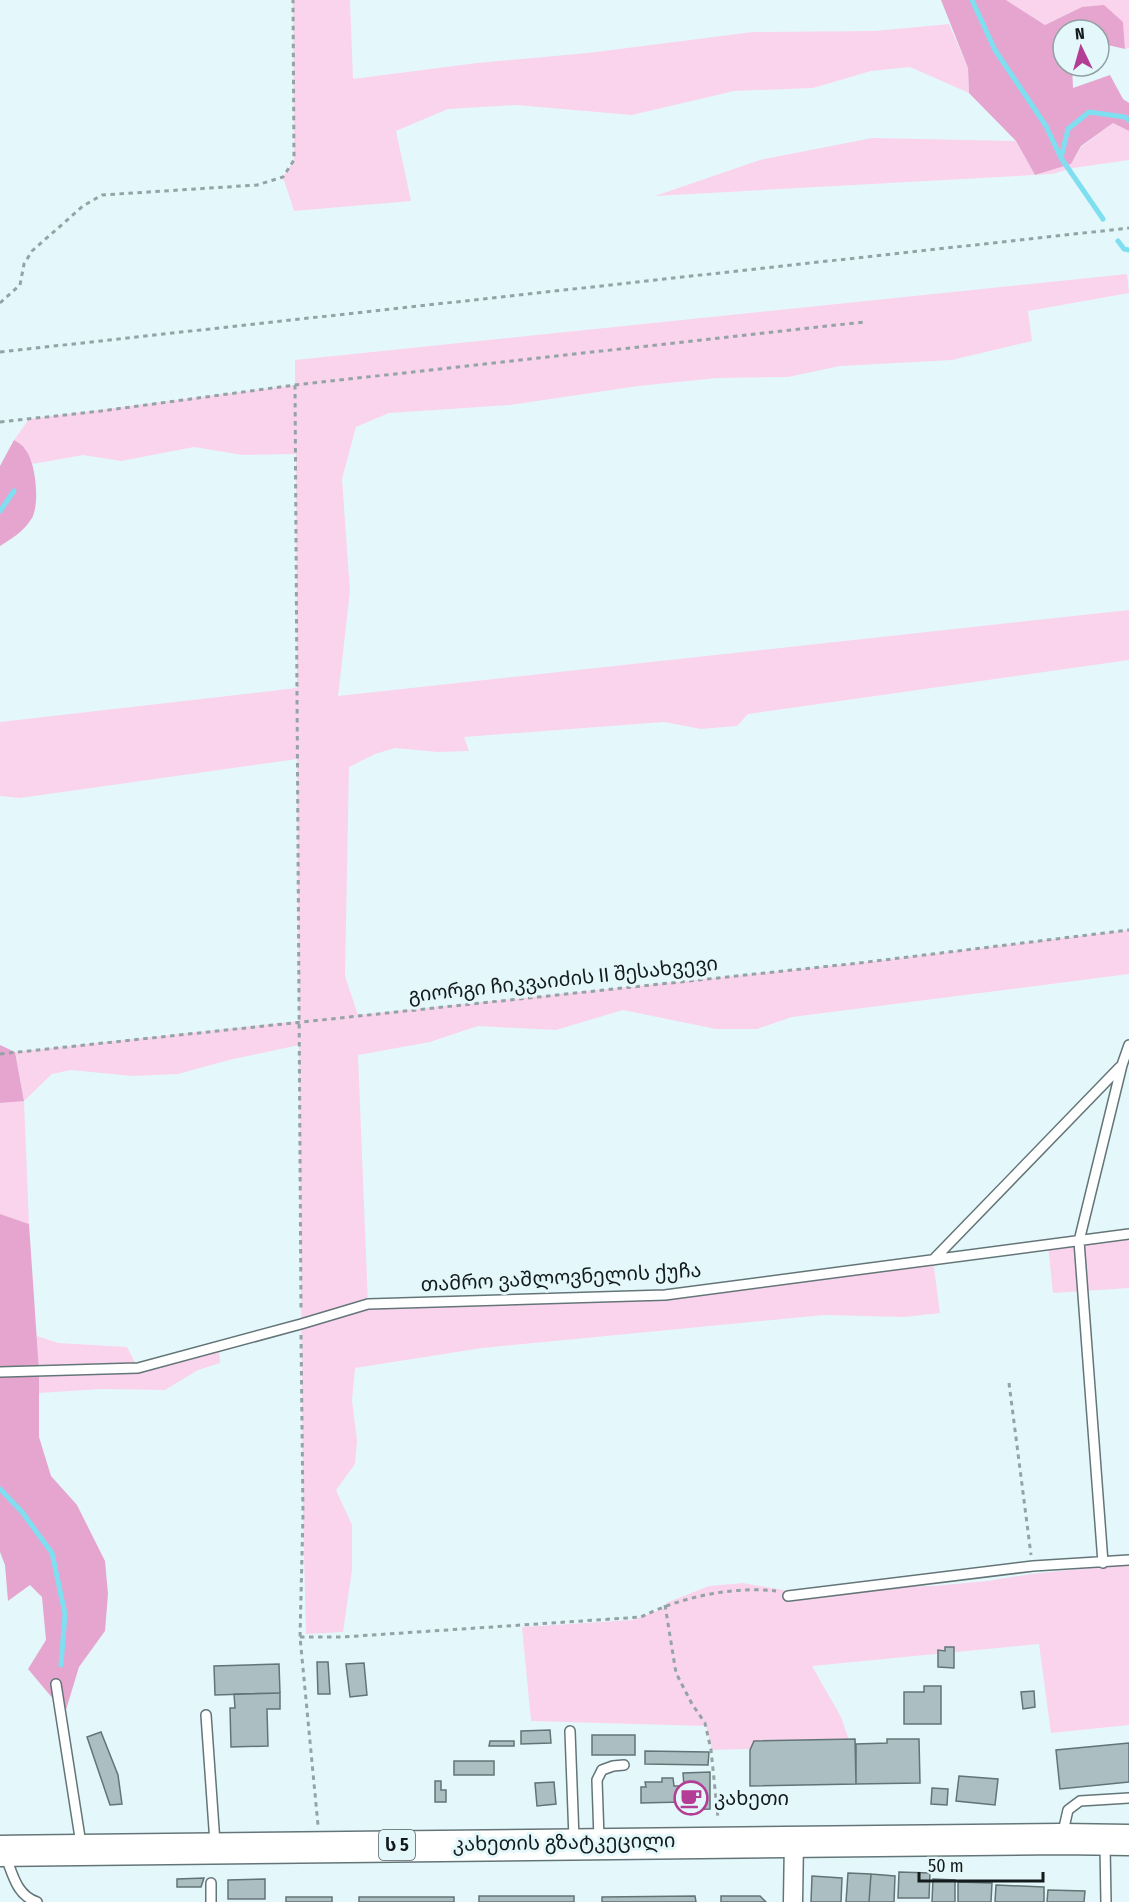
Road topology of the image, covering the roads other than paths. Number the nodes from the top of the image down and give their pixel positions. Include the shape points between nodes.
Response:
1 (1129, 1045) edge
2 (1122, 1065) junction
3 (1129, 1234) edge
4 (1079, 1241) junction
5 (933, 1260) junction
6 (0, 1372) edge
7 (1129, 1560) edge
8 (1103, 1563) junction
9 (788, 1596) road end
10 (56, 1684) dead end
11 (206, 1715) dead end
12 (570, 1731) dead end
13 (624, 1766) dead end
14 (1129, 1798) edge
15 (1061, 1839) junction
16 (794, 1840) junction
17 (1117, 1840) edge
18 (587, 1842) junction
19 (216, 1848) junction
20 (1, 1850) edge
21 (81, 1850) junction
22 (211, 1883) dead end
23 (37, 1902) edge
24 (212, 1902) edge
25 (793, 1902) edge
26 (1106, 1902) edge

1 - 2 lane
2 - 4 lane
2 - 5 lane
3 - 4 lane, თამრო ვაშლოვნელის ქუჩა
4 - 5 lane, თამრო ვაშლოვნელის ქუჩა
4 - 8 lane
5 - 6 lane, თამრო ვაშლოვნელის ქუჩა via 665,1295 368,1304 138,1368
7 - 8 lane
8 - 9 lane via 1033,1566
10 - 21 lane
11 - 19 lane
12 - 18 lane
13 - 18 lane via 602,1770 597,1780
14 - 15 lane via 1080,1801 1068,1810
15 - 16 highway, კახეთის გზატკეცილი / ს 5
15 - 17 highway, კახეთის გზატკეცილი / ს 5
16 - 18 highway, კახეთის გზატკეცილი / ს 5
16 - 25 street
17 - 26 lane
18 - 19 highway, კახეთის გზატკეცილი / ს 5
19 - 21 highway, კახეთის გზატკეცილი / ს 5
20 - 21 highway, კახეთის გზატკეცილი / ს 5
20 - 23 lane via 19,1891
22 - 24 lane

